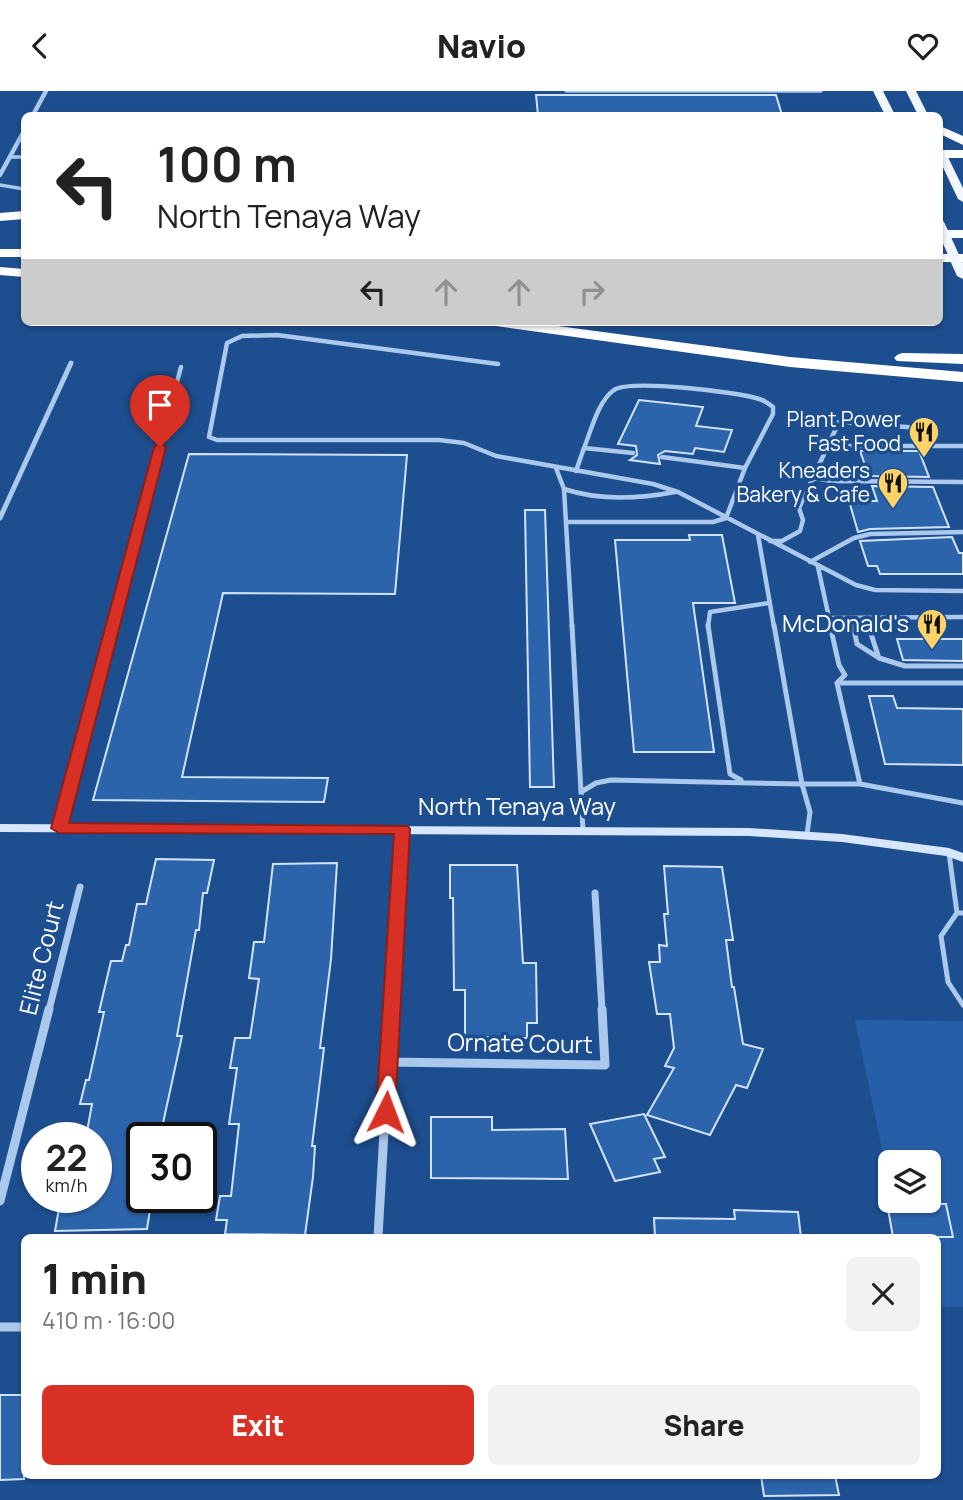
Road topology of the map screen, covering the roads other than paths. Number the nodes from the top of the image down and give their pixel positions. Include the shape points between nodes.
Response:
1 (46, 91) edge
2 (566, 91) edge
3 (821, 91) edge
4 (878, 91) edge
5 (911, 91) edge
6 (35, 112) edge
7 (888, 112) edge
8 (922, 112) edge
9 (943, 131) edge
10 (21, 137) edge
11 (963, 141) edge
12 (943, 153) edge
13 (963, 154) edge
14 (10, 157) junction
15 (21, 157) edge
16 (943, 159) edge
17 (2, 169) edge
18 (0, 175) edge
19 (0, 185) edge
20 (21, 188) edge
21 (963, 199) edge
22 (21, 215) edge
23 (0, 216) edge
24 (0, 230) edge
25 (21, 230) edge
26 (943, 232) edge
27 (943, 234) edge
28 (963, 234) edge
29 (0, 253) edge
30 (21, 253) edge
31 (943, 258) edge
32 (963, 258) edge
33 (0, 271) edge
34 (21, 273) edge
35 (963, 276) edge
36 (524, 326) edge
37 (701, 351) junction
38 (963, 359) edge
39 (71, 363) dead end
40 (498, 364) dead end
41 (181, 367) dead end
42 (963, 377) edge
43 (933, 429) dead end
44 (828, 446) junction
45 (963, 446) edge
46 (584, 448) junction
47 (634, 453) dead end
48 (662, 457) dead end
49 (556, 468) junction
50 (745, 468) junction
51 (576, 471) junction
52 (813, 478) junction
53 (963, 482) edge
54 (564, 489) junction
55 (678, 492) junction
56 (0, 518) edge
57 (726, 518) junction
58 (566, 522) junction
59 (963, 533) edge
60 (758, 535) junction
61 (768, 541) junction
62 (810, 562) junction
63 (818, 567) junction
64 (963, 591) edge
65 (769, 603) junction
66 (963, 617) edge
67 (828, 618) junction
68 (851, 618) junction
69 (866, 618) junction
70 (878, 658) junction
71 (963, 666) edge
72 (837, 683) junction
73 (963, 683) edge
74 (744, 781) junction
75 (802, 784) junction
76 (860, 784) junction
77 (580, 792) junction
78 (963, 803) edge
79 (0, 828) edge
80 (59, 828) junction
81 (402, 829) junction
82 (583, 831) junction
83 (807, 834) junction
84 (958, 853) edge
85 (80, 887) dead end
86 (595, 893) dead end
87 (960, 913) edge
88 (963, 1005) edge
89 (389, 1062) junction
90 (0, 1201) edge
91 (378, 1234) edge
92 (0, 1327) edge
93 (21, 1327) edge

1 - 6 street
2 - 3 lane
4 - 7 main road
5 - 8 main road
9 - 11 highway
10 - 14 street
12 - 13 highway
14 - 15 lane
14 - 17 street
16 - 21 main road
17 - 18 street
19 - 20 lane
22 - 23 highway
24 - 25 highway
26 - 35 main road, bridge
27 - 28 highway
29 - 30 highway
31 - 32 highway
33 - 34 highway
36 - 37 highway
37 - 38 highway
37 - 42 highway
39 - 56 street
40 - 49 lane via 277,335 242,335 227,343 209,437 450,440 496,456
41 - 80 lane
43 - 44 lane via 839,422
44 - 45 lane
44 - 52 lane
46 - 47 lane
46 - 50 lane via 616,388 657,386 773,407
46 - 51 lane
48 - 50 lane
49 - 51 lane
49 - 54 lane
50 - 57 lane
51 - 55 lane
52 - 53 lane
52 - 61 lane via 799,508 800,531 782,541
54 - 55 lane via 587,496
54 - 58 lane
55 - 57 lane
57 - 58 lane via 713,522
57 - 60 lane
58 - 77 lane
59 - 62 lane via 870,534
60 - 61 lane
60 - 65 lane
61 - 62 lane
62 - 63 lane
63 - 64 lane via 875,590
63 - 67 lane
65 - 74 lane via 722,608 710,612 707,621 730,774
65 - 75 lane
66 - 69 lane
67 - 68 lane
67 - 72 lane via 845,675
68 - 69 lane
68 - 70 lane via 857,644
69 - 70 lane
70 - 71 lane via 905,666
72 - 73 lane
72 - 76 lane
74 - 75 lane
74 - 77 lane via 611,780
75 - 76 lane
75 - 83 lane via 810,812
76 - 78 lane
77 - 82 lane
79 - 80 main road, North Tenaya Way
80 - 81 main road, North Tenaya Way
81 - 82 main road, North Tenaya Way
81 - 89 street
82 - 83 main road, North Tenaya Way
83 - 84 main road, North Tenaya Way
84 - 87 lane
85 - 90 street, Elite Court
86 - 89 street, Ornate Court via 605,1065
87 - 88 lane via 941,936 948,982
89 - 91 street
92 - 93 street

